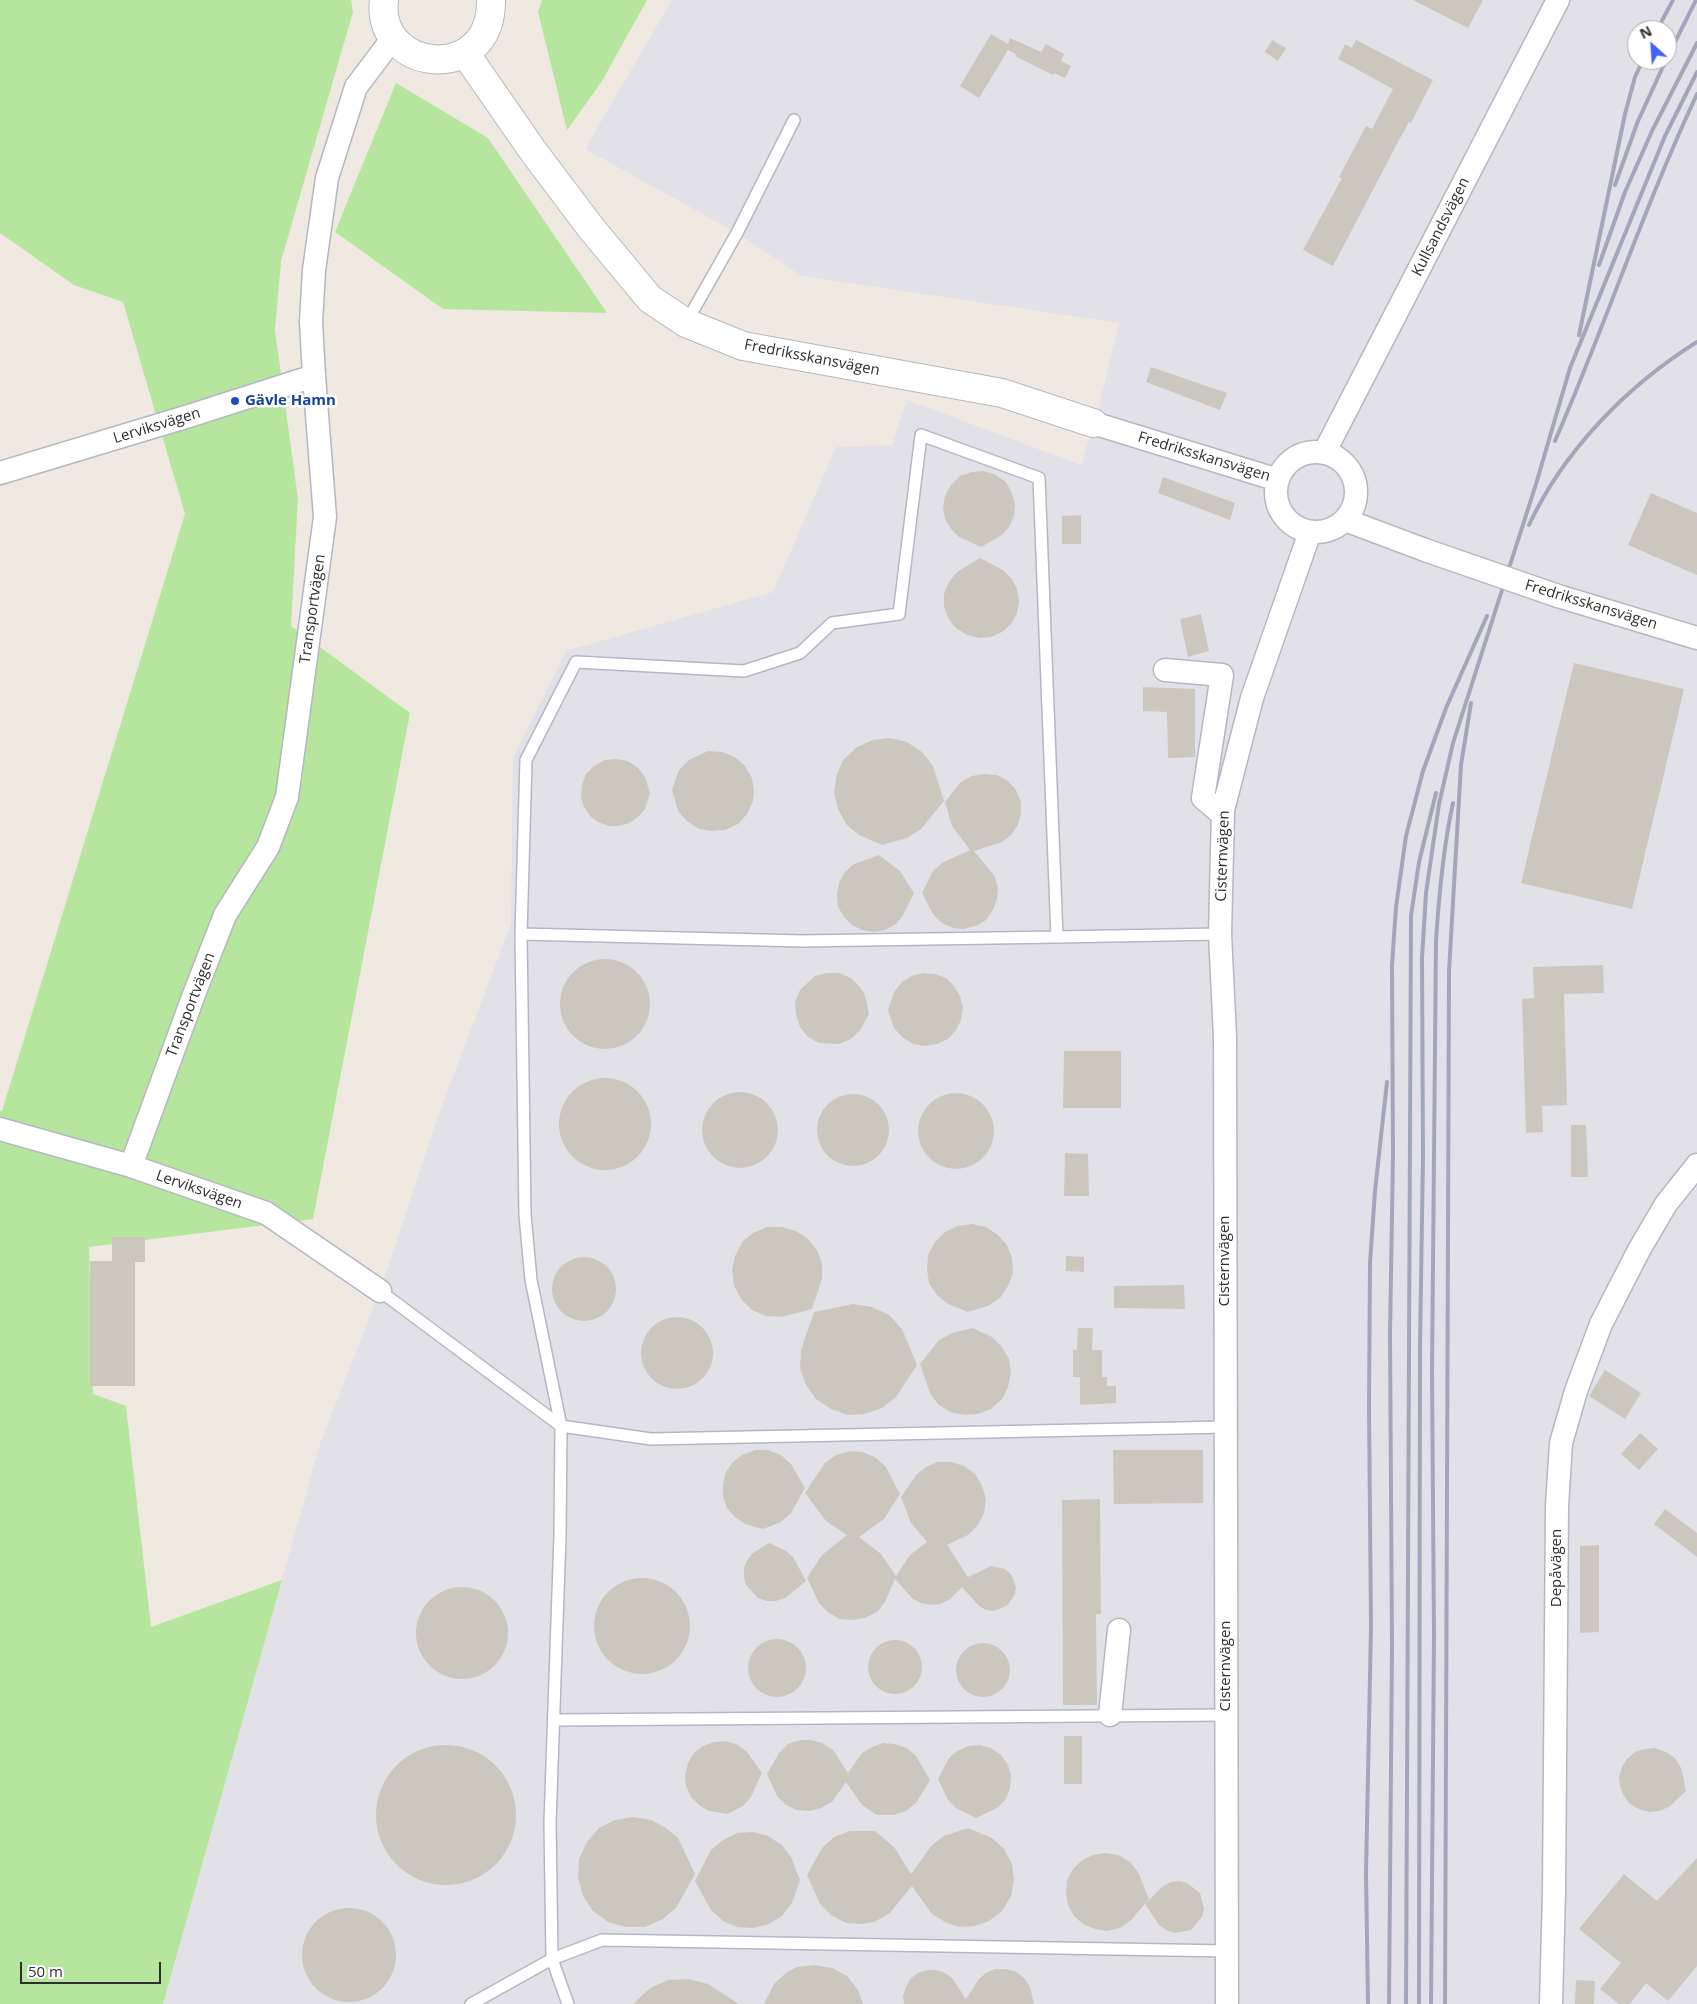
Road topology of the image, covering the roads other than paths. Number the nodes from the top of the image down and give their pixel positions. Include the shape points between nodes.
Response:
1 (384, 0) edge
2 (491, 0) edge
3 (1558, 0) edge
4 (394, 38) junction
5 (465, 53) junction
6 (794, 120) dead end
7 (686, 323) junction
8 (314, 376) junction
9 (1093, 423) joint
10 (1324, 454) junction
11 (0, 473) edge
12 (1278, 480) junction
13 (1345, 520) junction
14 (1310, 532) junction
15 (1697, 638) edge
16 (1165, 670) dead end
17 (1223, 815) junction
18 (521, 934) junction
19 (1220, 934) junction
20 (1057, 937) junction
21 (0, 1130) edge
22 (1697, 1165) edge
23 (131, 1166) junction
24 (380, 1291) joint
25 (561, 1426) junction
26 (1226, 1427) junction
27 (1119, 1630) dead end
28 (1226, 1715) junction
29 (1110, 1716) junction
30 (554, 1720) junction
31 (1227, 1951) junction
32 (552, 1959) junction
33 (471, 2004) edge
34 (568, 2004) edge
35 (1227, 2004) edge
36 (1551, 2004) edge

1 - 4 main road via 386,23
2 - 5 main road via 487,29 478,43
3 - 10 street, Kullsandsvägen
4 - 5 main road via 418,57 450,59
4 - 8 street, Transportvägen via 356,87 327,178 314,270 311,322
5 - 7 main road, Fredriksskansvägen via 597,235 650,299
6 - 7 lane via 737,233
7 - 9 main road, Fredriksskansvägen via 742,346 1002,393
8 - 11 street, Lerviksvägen
8 - 23 street, Transportvägen via 325,517 287,797 268,847 225,916
9 - 12 street, Fredriksskansvägen
10 - 12 street via 1312,453 1296,458
10 - 13 street via 1345,465 1354,481 1355,498
12 - 14 street via 1276,494 1286,519
13 - 14 street via 1335,528
13 - 15 street, Fredriksskansvägen, bridge via 1558,596
14 - 17 street, Cisternvägen via 1252,698
16 - 17 street via 1222,675 1204,798
17 - 19 street, Cisternvägen
18 - 20 lane via 802,941
18 - 20 lane via 526,760 576,662 744,671 800,653 832,623 899,614 920,435 1039,478
18 - 25 lane via 525,1215 531,1280
19 - 20 lane
19 - 26 street, Cisternvägen via 1225,1037
21 - 23 street, Lerviksvägen
22 - 36 street, Depåvägen via 1666,1204 1601,1324 1561,1443 1557,1506
23 - 24 street, Lerviksvägen via 266,1213
24 - 25 lane
25 - 26 lane via 651,1438
25 - 30 lane
26 - 28 street, Cisternvägen
27 - 29 street
28 - 29 lane
28 - 31 street, Cisternvägen
29 - 30 lane
30 - 32 lane via 550,1822
31 - 32 lane via 602,1940
31 - 35 street, Cisternvägen
32 - 33 lane
32 - 34 lane

